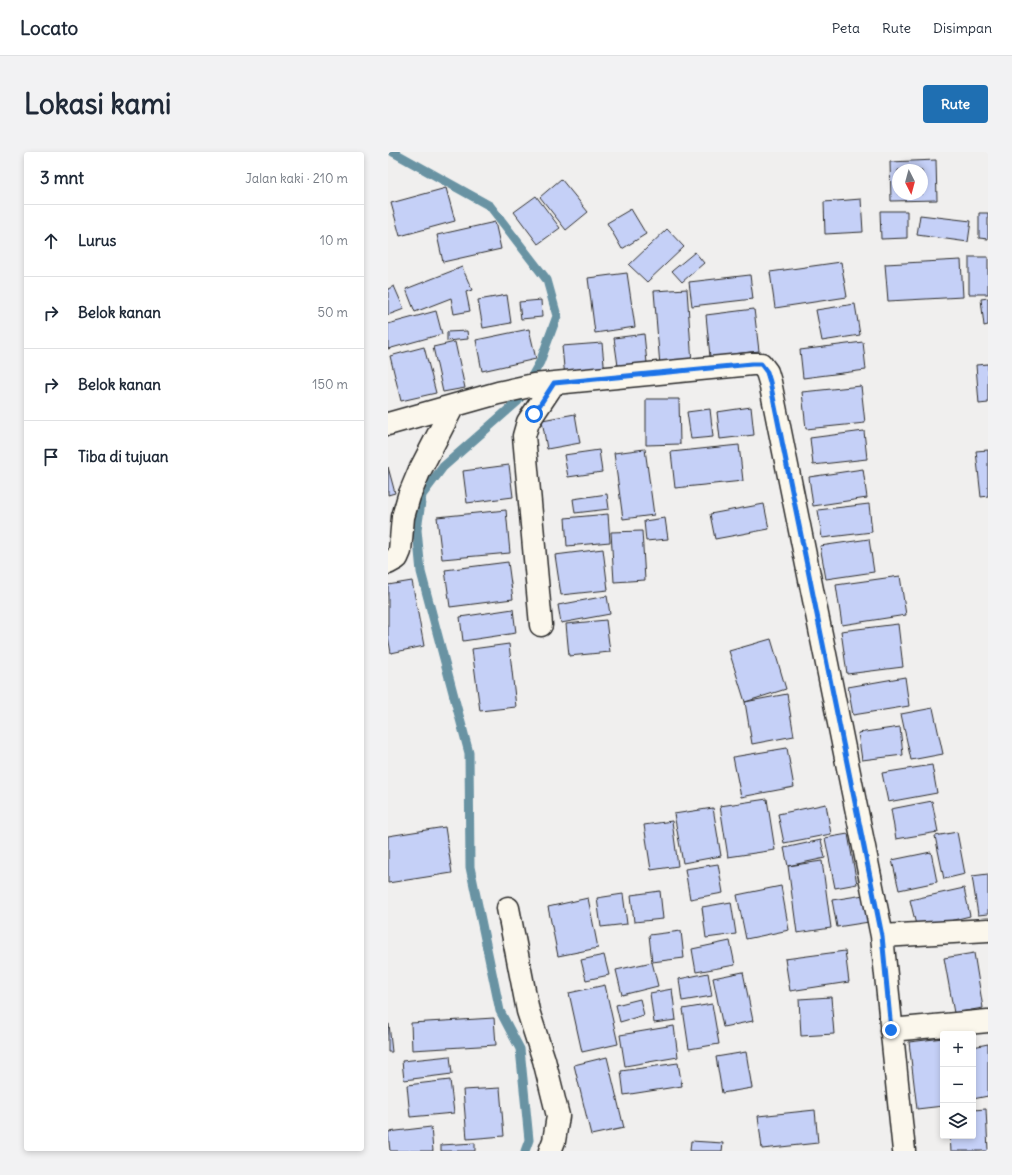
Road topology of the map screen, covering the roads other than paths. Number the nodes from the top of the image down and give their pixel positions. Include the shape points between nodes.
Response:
1 (544, 384) junction
2 (453, 406) junction
3 (388, 424) edge
4 (388, 563) edge
5 (541, 625) dead end
6 (508, 908) dead end
7 (988, 930) edge
8 (882, 936) junction
9 (988, 1020) edge
10 (891, 1030) junction
11 (550, 1151) edge
12 (904, 1151) edge

1 - 2 street via 498,393
1 - 5 street via 524,436
1 - 8 street via 752,364 761,364 767,372
2 - 3 street
2 - 4 street via 409,496 403,517 400,551 397,558
6 - 11 street via 528,1011 558,1116 556,1134
7 - 8 street
8 - 10 street
9 - 10 street
10 - 12 street

